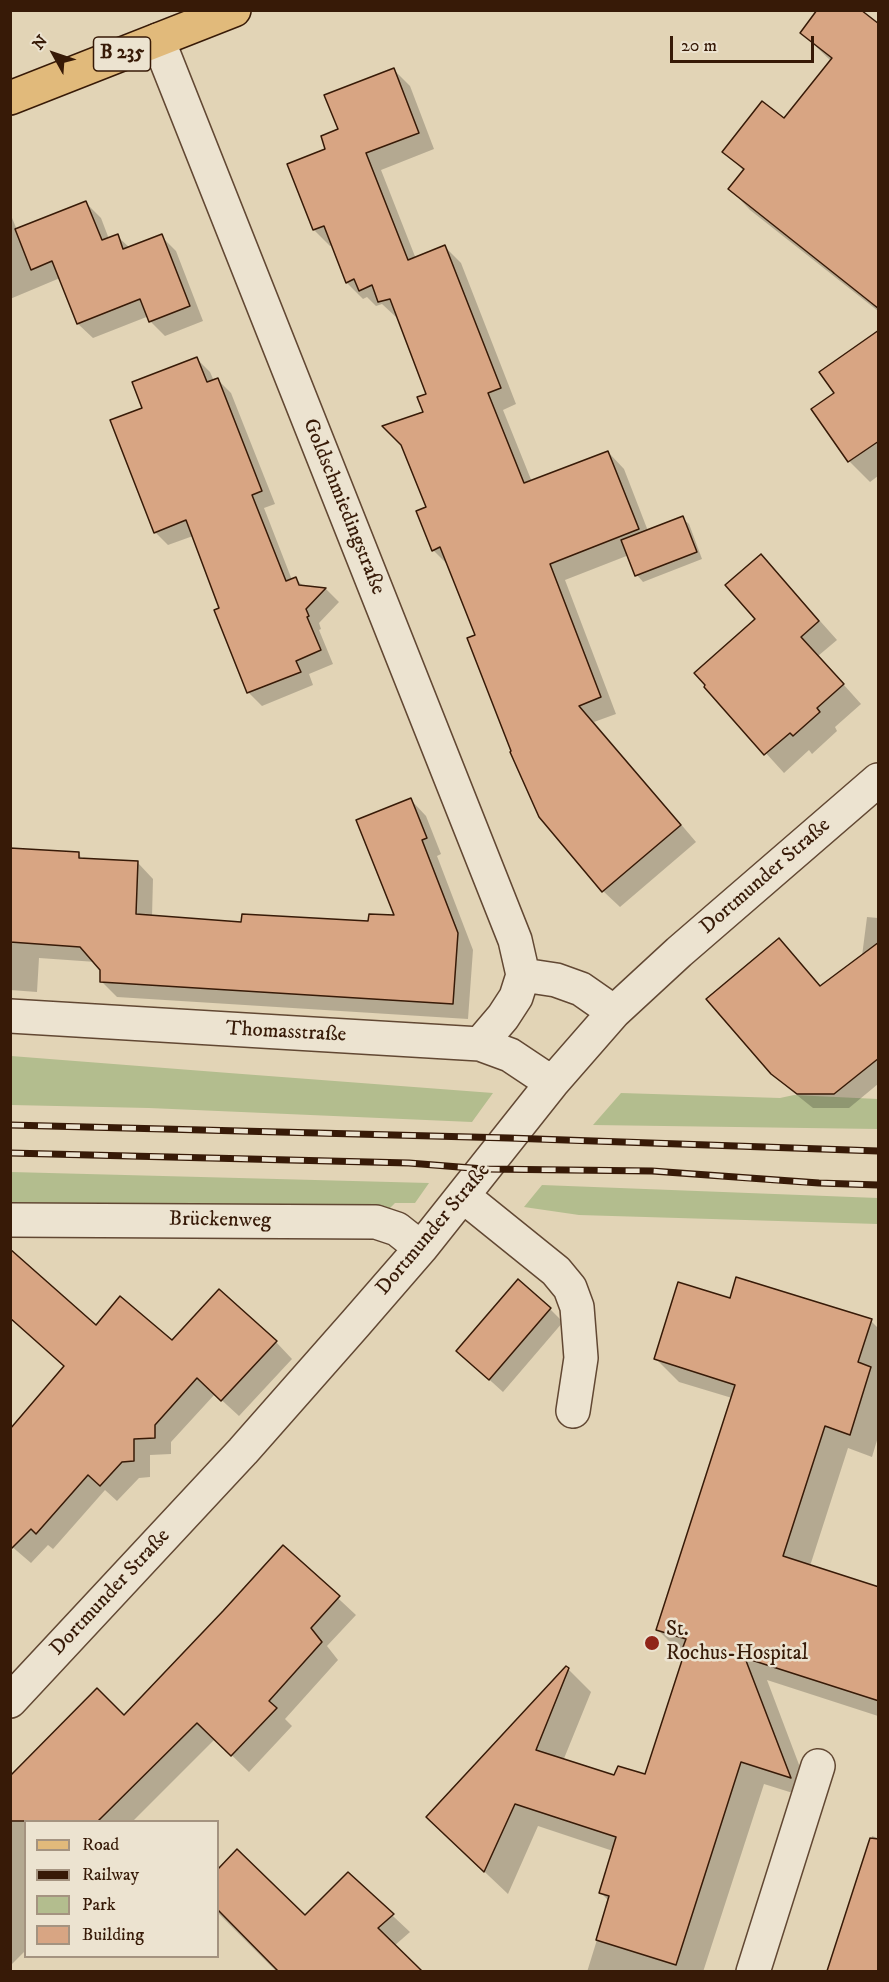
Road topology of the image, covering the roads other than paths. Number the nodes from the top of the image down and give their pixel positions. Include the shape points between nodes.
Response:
1 (234, 10) edge
2 (158, 40) junction
3 (10, 98) edge
4 (879, 780) edge
5 (523, 975) junction
6 (614, 1012) junction
7 (10, 1016) edge
8 (480, 1044) junction
9 (552, 1083) junction
10 (463, 1196) junction
11 (10, 1220) edge
12 (421, 1248) junction
13 (573, 1412) dead end
14 (10, 1701) edge
15 (818, 1766) dead end
16 (753, 1971) edge

1 - 2 main road, B 235
2 - 3 main road, B 235
2 - 5 street, Goldschmiedingstraße via 515,940
4 - 6 street, Dortmunder Straße
5 - 6 street via 581,989
5 - 8 street via 516,998
6 - 9 street, Dortmunder Straße
7 - 8 street, Thomasstraße
8 - 9 street, Thomasstraße via 510,1055
9 - 10 street, Dortmunder Straße
10 - 12 street, Dortmunder Straße
10 - 13 street via 556,1271 570,1288 577,1307 581,1358
11 - 12 street, Brückenweg via 376,1222 397,1229
12 - 14 street, Dortmunder Straße via 243,1451
15 - 16 street

